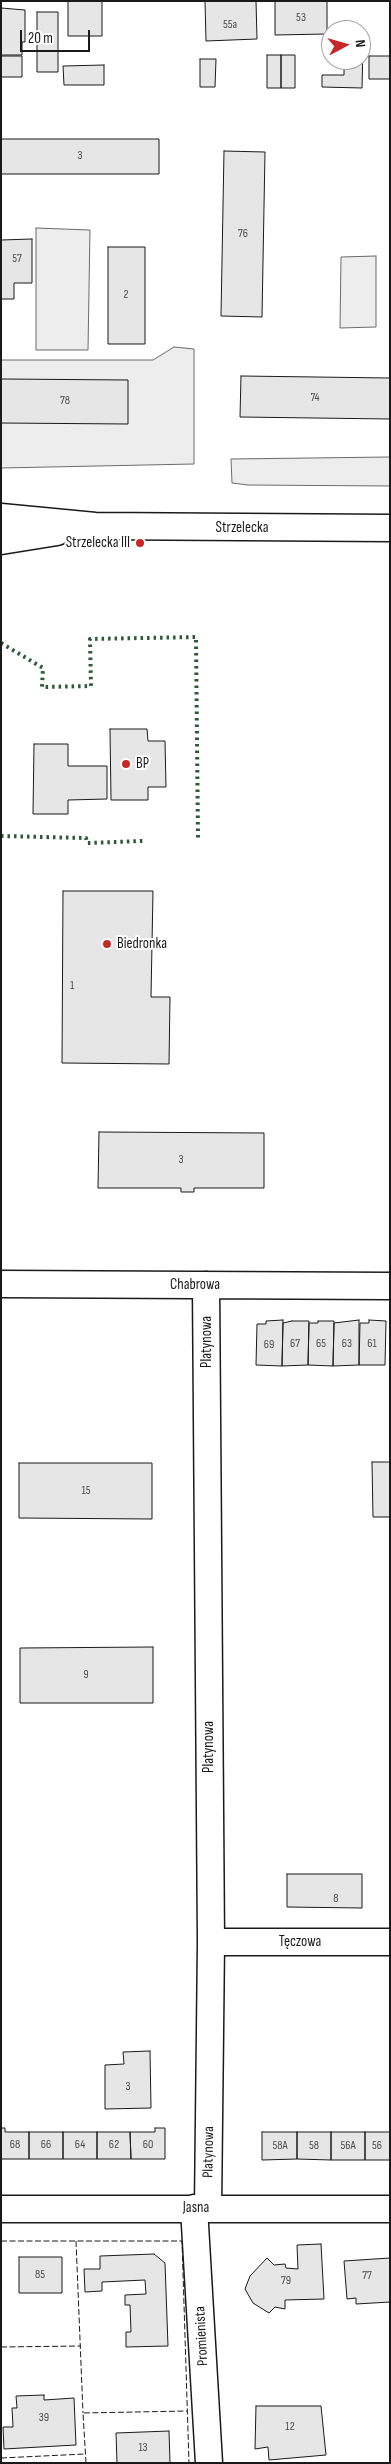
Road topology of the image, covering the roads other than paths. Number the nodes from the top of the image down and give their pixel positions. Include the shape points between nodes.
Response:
1 (1, 517) edge
2 (95, 526) junction
3 (390, 528) edge
4 (1, 541) edge
5 (1, 1284) edge
6 (206, 1285) junction
7 (390, 1286) edge
8 (211, 1942) junction
9 (390, 1942) edge
10 (201, 2208) junction
11 (1, 2209) edge
12 (390, 2209) edge
13 (209, 2463) edge

1 - 2 street, Strzelecka
2 - 3 street, Strzelecka
2 - 4 street, Strzelecka
5 - 6 street, Chabrowa
6 - 7 street, Chabrowa
6 - 8 street, Platynowa
8 - 9 street, Tęczowa
8 - 10 street, Platynowa
10 - 11 street, Jasna
10 - 12 street, Jasna
10 - 13 street, Promienista

